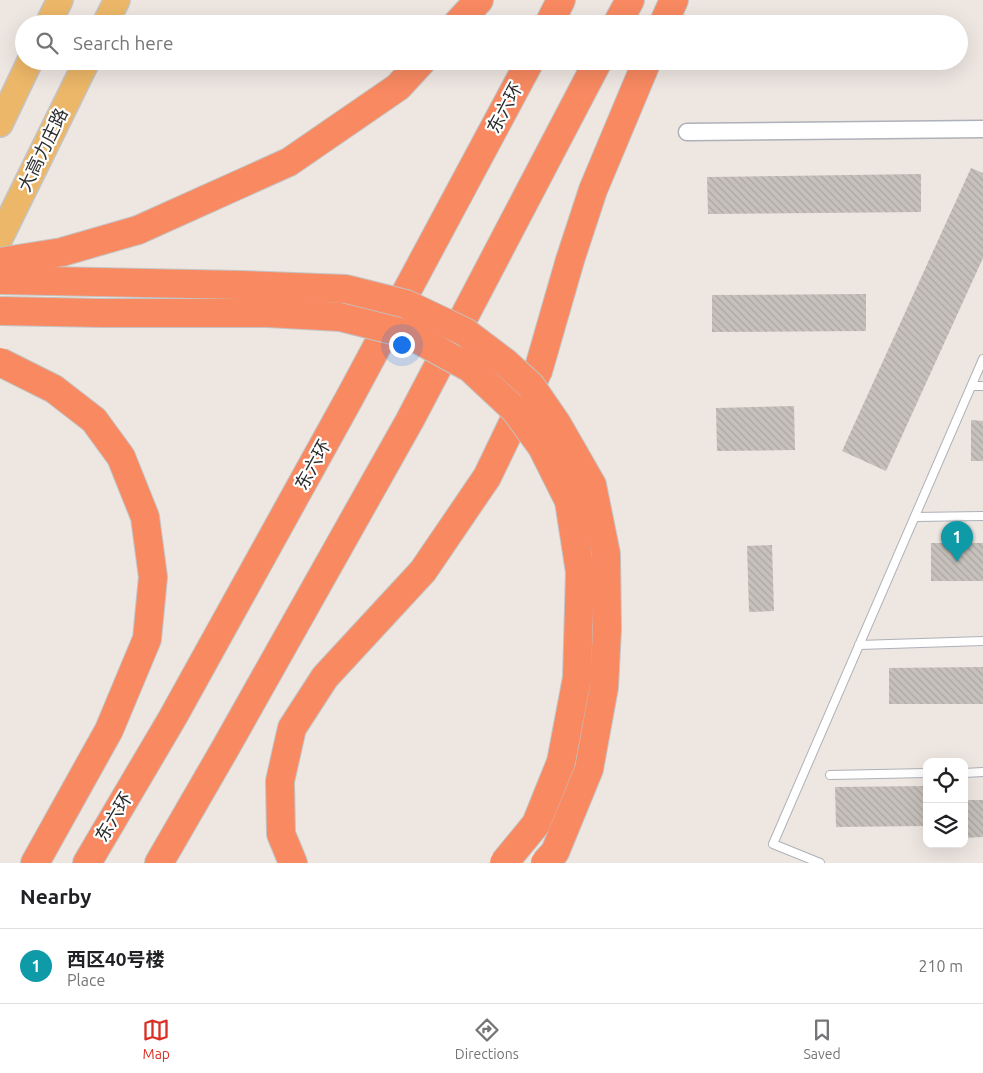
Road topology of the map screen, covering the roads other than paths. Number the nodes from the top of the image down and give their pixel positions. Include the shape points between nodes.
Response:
1 (60, 0) edge
2 (117, 0) edge
3 (479, 0) edge
4 (561, 0) edge
5 (630, 0) edge
6 (674, 0) edge
7 (52, 15) edge
8 (110, 15) edge
9 (465, 15) edge
10 (554, 15) edge
11 (622, 15) edge
12 (668, 15) edge
13 (26, 70) edge
14 (83, 70) edge
15 (414, 70) edge
16 (525, 70) edge
17 (593, 70) edge
18 (643, 70) edge
19 (0, 124) edge
20 (983, 130) edge
21 (688, 132) dead end
22 (0, 238) edge
23 (0, 262) edge
24 (0, 280) edge
25 (0, 311) edge
26 (983, 359) edge
27 (0, 362) edge
28 (972, 386) junction
29 (983, 386) edge
30 (983, 516) edge
31 (915, 517) junction
32 (983, 641) edge
33 (860, 645) junction
34 (983, 772) edge
35 (923, 773) edge
36 (968, 773) edge
37 (830, 775) dead end
38 (35, 863) edge
39 (87, 863) edge
40 (159, 863) edge
41 (293, 863) edge
42 (504, 863) edge
43 (545, 863) edge
44 (820, 863) edge

1 - 7 main road
2 - 8 main road
3 - 9 highway
4 - 10 highway
5 - 11 highway
6 - 12 highway
13 - 19 main road
14 - 22 main road, 大高力庄路
15 - 23 highway, bridge via 398,87 289,162 138,230 62,252
16 - 39 highway, 东六环 via 336,423 173,717
17 - 40 highway via 410,420
18 - 41 highway via 593,190 538,371 487,477 423,571 325,677 292,728 280,781 281,834
20 - 21 street
24 - 43 highway, bridge via 346,289 406,304 465,332 531,386 558,424 592,485 606,554 604,686 589,769 555,852
25 - 42 highway, bridge via 268,313 340,317 408,334 470,368 515,410 542,447 569,501 580,572 577,678 562,762 536,824
26 - 28 lane
27 - 38 highway, bridge via 54,389 94,420 121,457 145,517 153,577 147,639 109,730
28 - 29 lane
28 - 31 lane
30 - 31 lane
31 - 33 lane
32 - 33 lane
33 - 44 lane via 773,844
34 - 36 lane
35 - 37 lane

